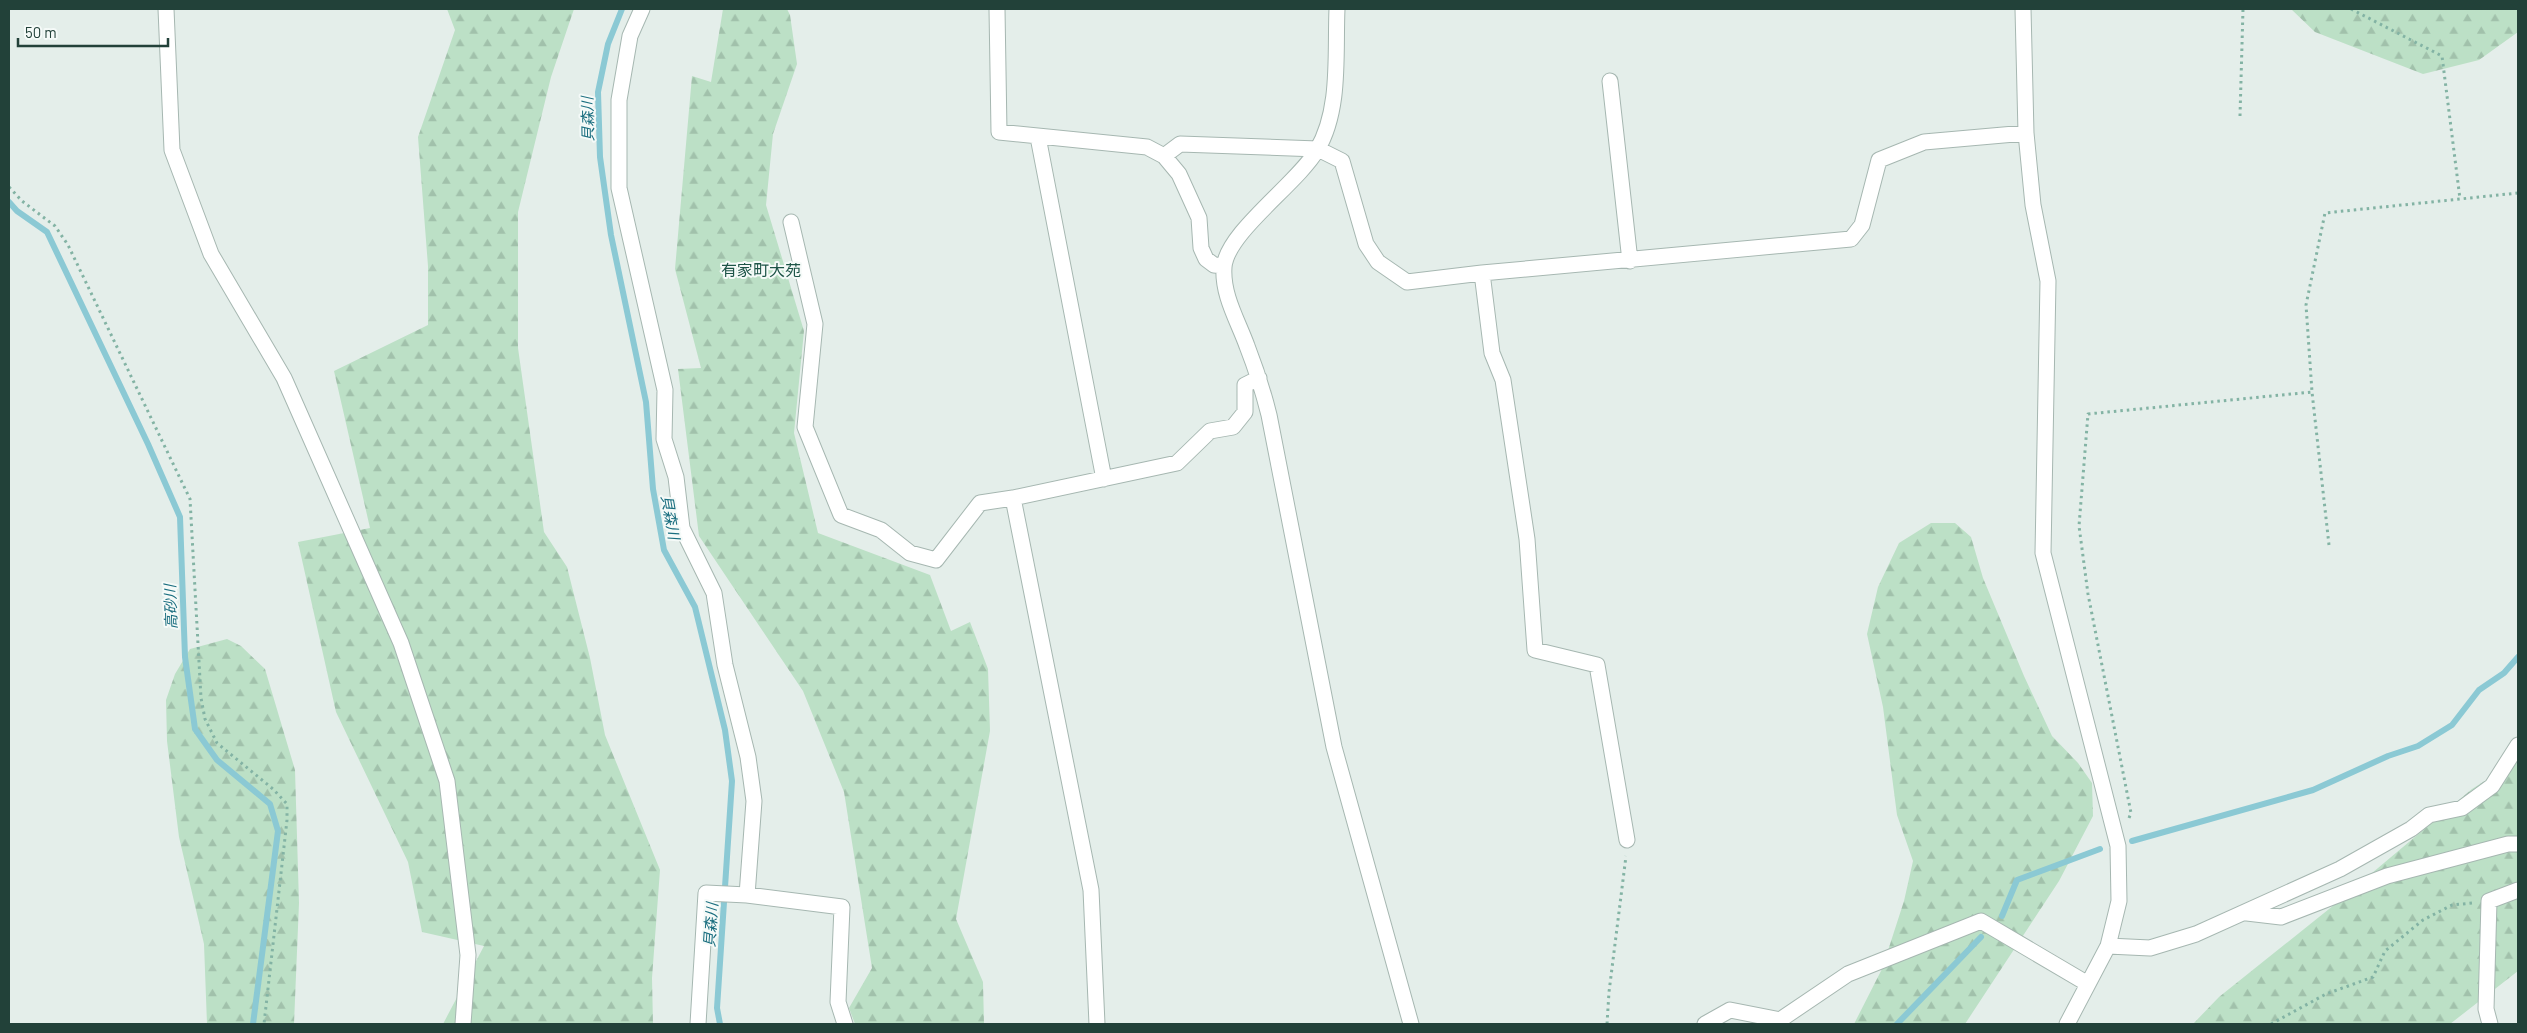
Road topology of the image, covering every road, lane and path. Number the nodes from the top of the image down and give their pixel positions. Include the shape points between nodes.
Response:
1 (166, 9) edge
2 (642, 9) edge
3 (997, 9) edge
4 (1337, 9) edge
5 (2023, 9) edge
6 (2243, 9) edge
7 (2351, 9) edge
8 (1610, 81) dead end
9 (2240, 116) dead end
10 (2026, 133) junction
11 (1038, 138) junction
12 (1318, 149) junction
13 (1164, 156) junction
14 (9, 187) edge
15 (2518, 192) edge
16 (2460, 199) junction
17 (791, 222) dead end
18 (1630, 261) junction
19 (1224, 266) junction
20 (1482, 273) junction
21 (1259, 378) junction
22 (2312, 392) junction
23 (1104, 479) junction
24 (1013, 498) junction
25 (2329, 545) dead end
26 (2518, 745) edge
27 (1628, 840) joint
28 (2518, 844) edge
29 (2118, 846) junction
30 (2518, 890) edge
31 (742, 895) junction
32 (2488, 901) junction
33 (2247, 913) junction
34 (2108, 946) junction
35 (2088, 984) junction
36 (264, 1024) edge
37 (463, 1024) edge
38 (698, 1024) edge
39 (845, 1024) edge
40 (1097, 1024) edge
41 (1411, 1024) edge
42 (1608, 1024) edge
43 (1705, 1024) edge
44 (2067, 1024) edge
45 (2271, 1024) edge
46 (2490, 1024) edge

1 - 37 street via 172,150 211,254 284,378 393,625 447,781 468,955
2 - 31 street via 630,36 619,100 619,188 664,390 664,439 676,477 682,528 714,593 725,664 748,757 754,801
3 - 11 street via 999,132
4 - 12 street via 1333,102 1328,126
5 - 10 street
6 - 9 path
7 - 16 path via 2442,56
8 - 18 street
10 - 18 street via 1924,142 1879,160 1862,225 1851,239
10 - 29 street via 2033,205 2048,281 2043,553
11 - 13 street via 1065,137 1147,147
11 - 23 street
12 - 13 street via 1180,144
12 - 19 street via 1304,170 1240,234
12 - 20 street via 1342,161 1366,244 1378,262 1407,282
13 - 19 street via 1179,174 1199,218 1201,248 1206,259 1214,265
14 - 36 path via 55,226 68,245 190,499 201,698 206,719 217,743 287,804
15 - 16 path
16 - 22 path via 2324,213 2306,305
17 - 24 street via 815,324 805,427 841,515 881,530 910,553 936,560 980,503
18 - 20 street
19 - 21 street via 1225,292
20 - 27 street via 1492,353 1504,380 1527,539 1535,650 1596,665
21 - 23 street via 1245,385 1245,412 1233,427 1210,432 1177,464
21 - 41 street via 1334,747
22 - 25 path
22 - 29 path via 2088,414 2079,526 2088,594 2131,813
23 - 24 street
24 - 40 street via 1092,890
26 - 33 street via 2492,786 2462,808 2429,814 2411,829 2340,869
27 - 42 path
28 - 33 street via 2387,876 2280,917
29 - 34 street via 2119,901
30 - 32 street
31 - 38 street via 706,893
31 - 39 street via 842,907 838,1002
32 - 45 path via 2452,905 2423,920 2385,951 2373,977 2326,994
32 - 46 street via 2486,1008
33 - 34 street via 2150,948
34 - 35 street
35 - 43 street via 1981,922 1848,974 1780,1020 1730,1010
35 - 44 street

